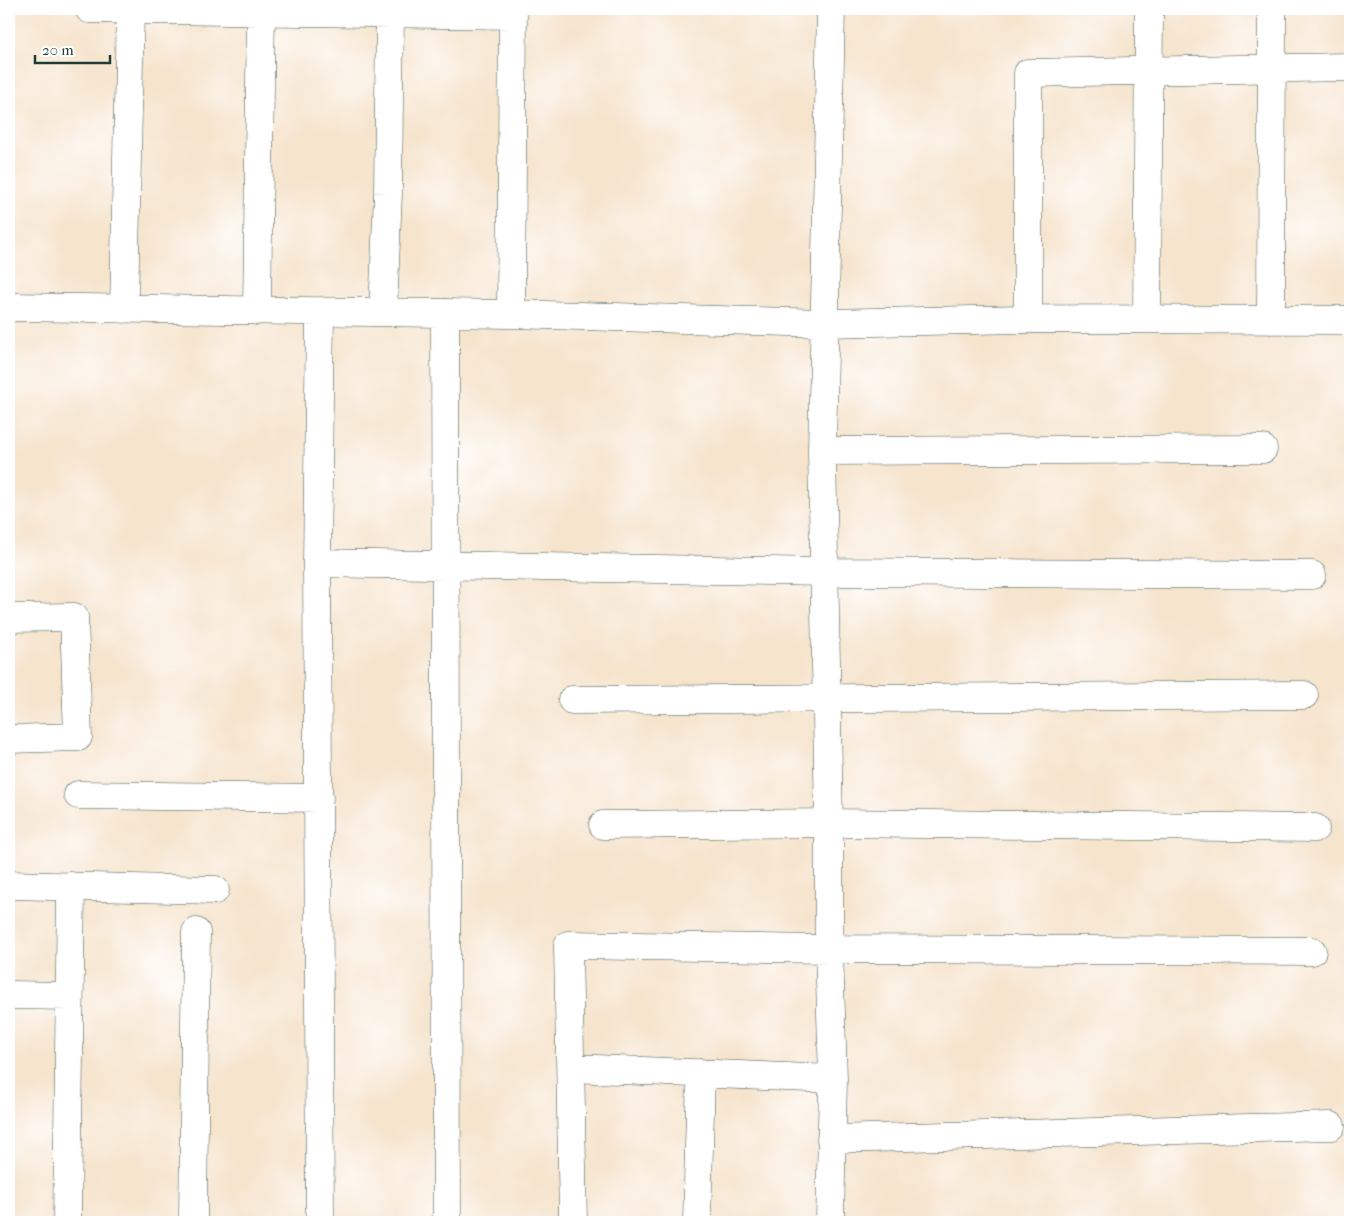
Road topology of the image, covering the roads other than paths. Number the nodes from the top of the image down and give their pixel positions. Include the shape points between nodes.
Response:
1 (89, 9) edge
2 (130, 9) edge
3 (831, 9) edge
4 (1149, 9) edge
5 (1272, 9) edge
6 (261, 10) edge
7 (390, 11) edge
8 (513, 12) edge
9 (1350, 67) edge
10 (1272, 68) junction
11 (1149, 70) junction
12 (9, 307) edge
13 (124, 309) junction
14 (257, 311) junction
15 (320, 311) junction
16 (383, 312) junction
17 (445, 313) junction
18 (512, 314) junction
19 (1028, 319) junction
20 (1147, 319) junction
21 (1271, 320) junction
22 (1350, 320) edge
23 (824, 323) junction
24 (1263, 448) dead end
25 (822, 451) junction
26 (317, 563) junction
27 (444, 566) junction
28 (825, 572) junction
29 (1312, 575) dead end
30 (9, 618) edge
31 (1304, 695) dead end
32 (827, 698) junction
33 (572, 700) dead end
34 (9, 739) edge
35 (78, 795) dead end
36 (319, 798) junction
37 (829, 823) junction
38 (603, 825) dead end
39 (1315, 828) dead end
40 (9, 885) edge
41 (71, 886) junction
42 (215, 890) dead end
43 (196, 932) dead end
44 (829, 949) junction
45 (1312, 950) dead end
46 (9, 995) edge
47 (69, 996) junction
48 (571, 1068) junction
49 (701, 1074) junction
50 (833, 1079) junction
51 (1331, 1126) dead end
52 (831, 1138) junction
53 (67, 1222) edge
54 (193, 1222) edge
55 (320, 1222) edge
56 (447, 1222) edge
57 (573, 1222) edge
58 (697, 1222) edge
59 (830, 1222) edge

1 - 2 street
2 - 6 street
2 - 13 street
3 - 23 street
4 - 11 street
5 - 10 street
6 - 7 street
6 - 14 street
7 - 8 street
7 - 16 street
8 - 18 street
9 - 10 street
10 - 11 street
10 - 21 street
11 - 19 street via 1028,73
11 - 20 street
12 - 13 street
13 - 14 street
14 - 15 street
15 - 16 street
15 - 26 street
16 - 17 street
17 - 18 street
17 - 27 street
18 - 23 street
19 - 20 street
19 - 23 street
20 - 21 street
21 - 22 street
23 - 25 street
24 - 25 street
25 - 28 street
26 - 27 street
26 - 36 street
27 - 28 street
27 - 56 street
28 - 29 street
28 - 32 street
30 - 34 street via 74,617 78,737
31 - 32 street
32 - 33 street
32 - 37 street
35 - 36 street
36 - 55 street
37 - 38 street
37 - 39 street
37 - 44 street
40 - 41 street
41 - 42 street
41 - 47 street
43 - 54 street
44 - 45 street
44 - 48 street via 568,945
44 - 50 street
46 - 47 street
47 - 53 street
48 - 49 street
48 - 57 street
49 - 50 street
49 - 58 street
50 - 52 street
51 - 52 street
52 - 59 street

